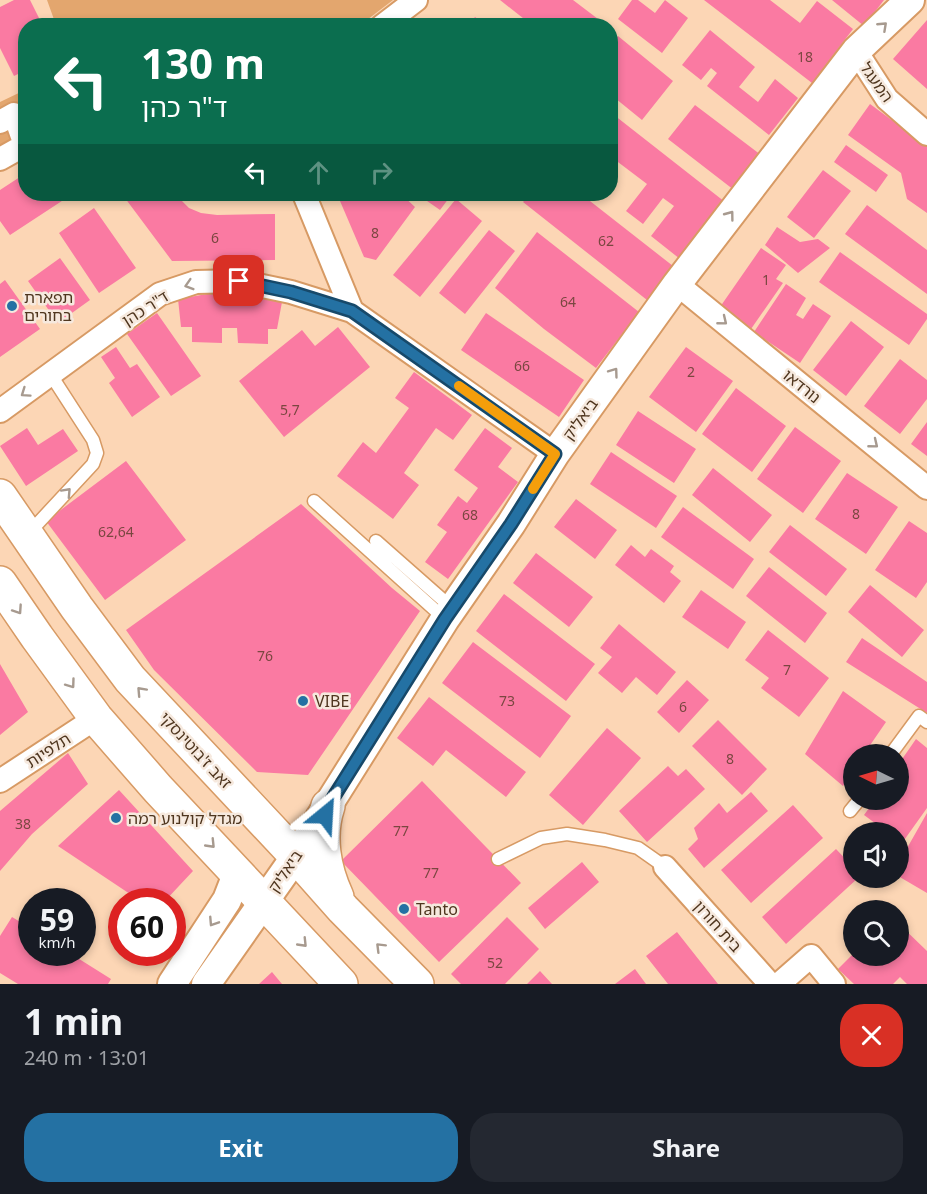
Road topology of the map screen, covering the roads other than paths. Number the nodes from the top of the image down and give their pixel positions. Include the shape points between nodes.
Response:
1 (417, 0) edge
2 (910, 0) edge
3 (393, 18) edge
4 (856, 51) junction
5 (0, 122) edge
6 (18, 125) edge
7 (927, 134) edge
8 (18, 149) edge
9 (0, 159) edge
10 (307, 201) edge
11 (678, 284) junction
12 (352, 311) junction
13 (51, 375) junction
14 (0, 411) edge
15 (555, 454) junction
16 (927, 488) edge
17 (0, 496) edge
18 (314, 501) dead end
19 (27, 535) junction
20 (376, 541) dead end
21 (0, 583) edge
22 (449, 614) junction
23 (96, 718) junction
24 (927, 722) edge
25 (898, 744) edge
26 (0, 781) edge
27 (328, 806) junction
28 (296, 856) junction
29 (498, 860) dead end
30 (665, 867) joint
31 (234, 869) junction
32 (264, 902) junction
33 (343, 909) junction
34 (171, 984) edge
35 (206, 984) edge
36 (341, 984) edge
37 (417, 984) edge
38 (770, 984) edge
39 (779, 984) edge
40 (834, 984) edge

1 - 3 street
4 -> 2 street, ביאליק
4 - 7 street, המעגל via 886,99
11 -> 4 street, ביאליק
5 - 6 street via 14,114
8 - 9 street
10 - 12 street
15 -> 11 street, ביאליק
11 -> 16 street, נורדאו
12 -> 13 street, ד"ר כהן via 239,281 196,282 160,294
12 - 15 street, ד"ר כהן
13 -> 14 street, ד"ר כהן
19 -> 13 lane via 93,464 97,453 93,440
15 - 22 street, ביאליק
17 - 19 main road, זאב ז'בוטינסקי
18 - 22 lane
28 -> 19 main road, זאב ז'בוטינסקי via 130,679
20 - 22 lane
21 -> 23 main road
22 - 27 street, ביאליק
23 - 26 street, תלפיות
23 -> 31 main road
24 - 25 lane via 919,716
27 - 28 street, ביאליק
27 - 33 main road via 325,862
28 - 32 street, ביאליק
28 - 33 main road, זאב ז'בוטינסקי
29 - 30 lane via 541,838 567,834 638,848
30 - 38 street, בית חורון
31 - 32 main road
31 -> 34 street via 227,900
32 - 35 street, ביאליק
32 -> 36 main road
37 -> 33 main road, זאב ז'בוטינסקי
39 - 40 street via 811,956

